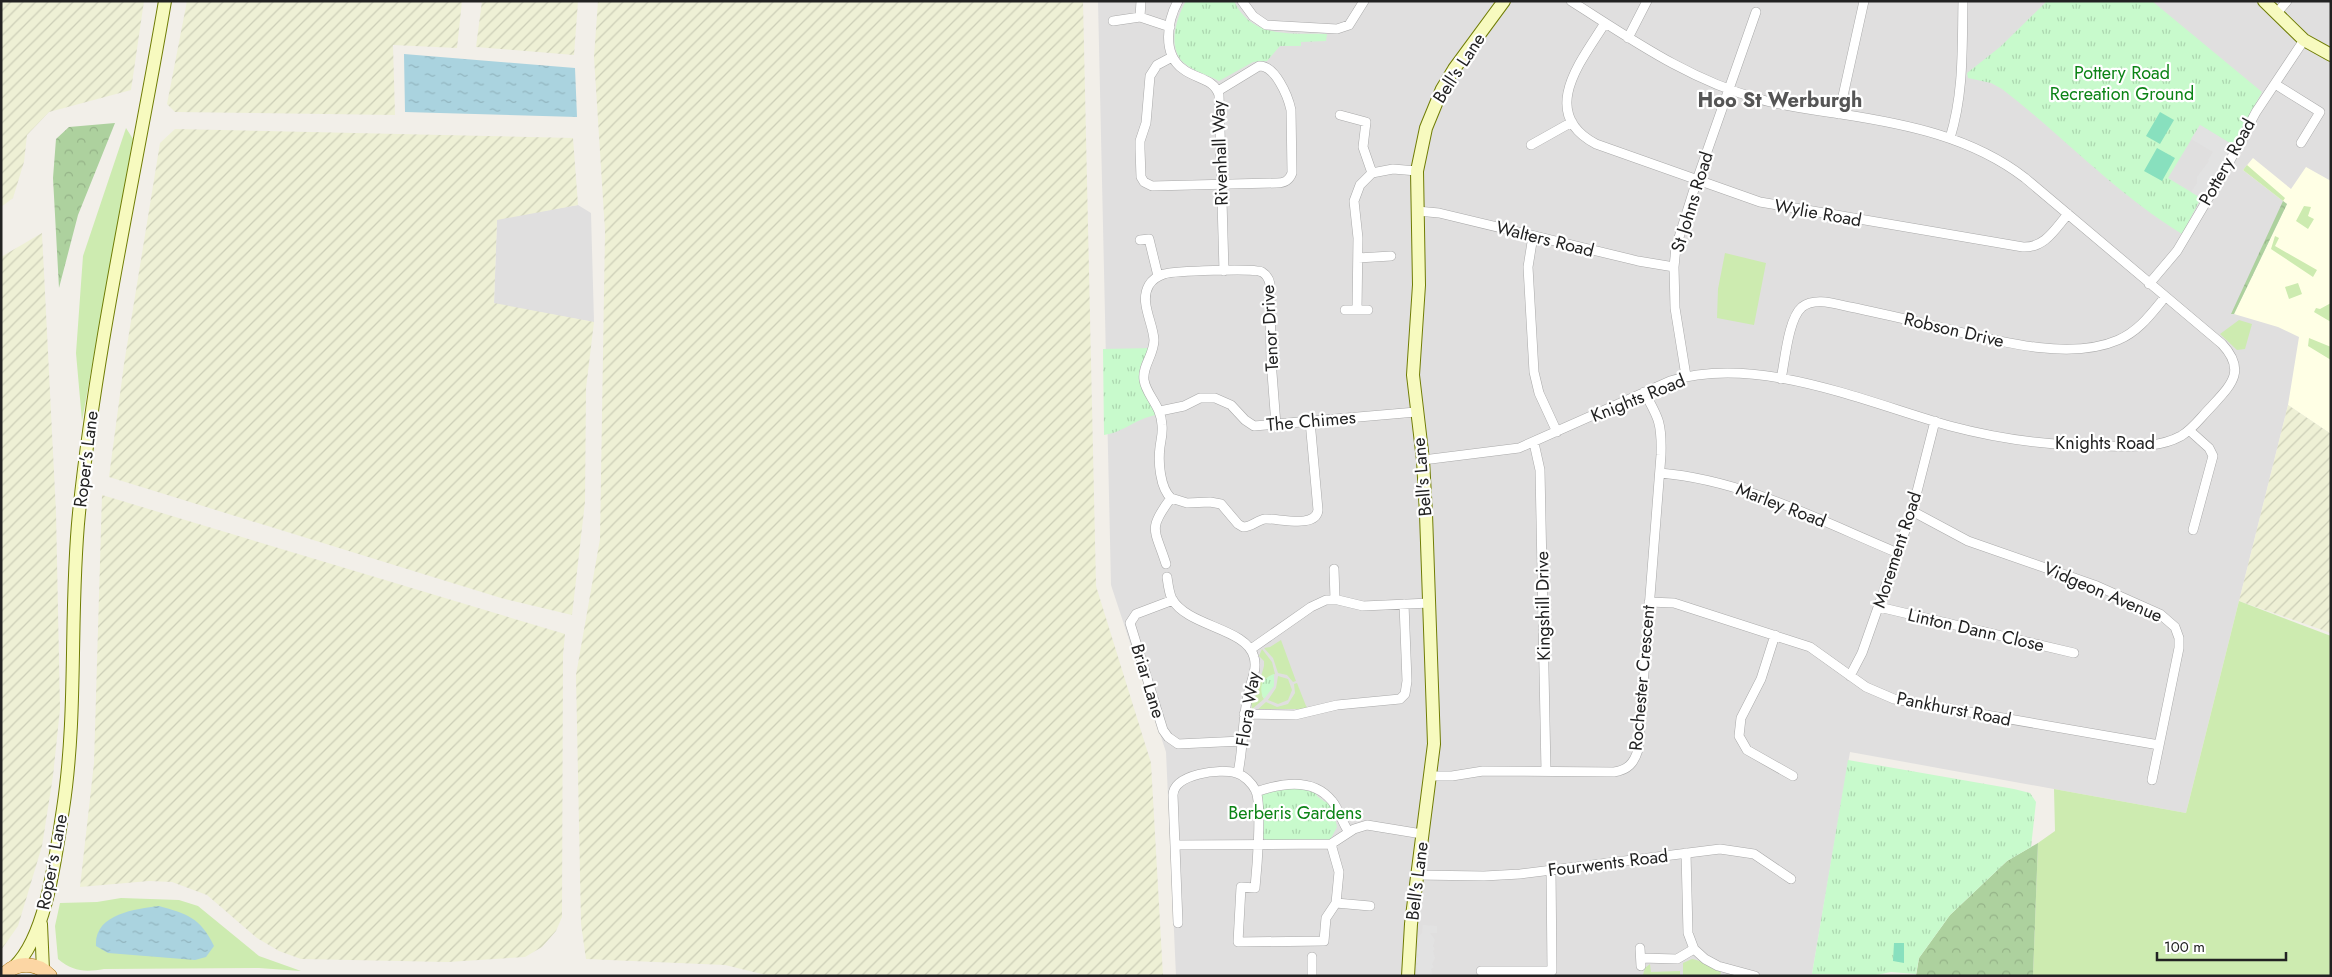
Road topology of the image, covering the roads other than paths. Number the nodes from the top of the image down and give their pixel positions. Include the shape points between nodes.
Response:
1 (165, 1) edge
2 (1141, 1) edge
3 (1178, 1) edge
4 (1242, 1) edge
5 (1364, 1) edge
6 (1504, 1) edge
7 (1571, 1) edge
8 (1647, 1) edge
9 (1864, 1) edge
10 (1963, 1) edge
11 (2264, 1) edge
12 (2287, 1) edge
13 (1756, 12) dead end
14 (2276, 14) junction
15 (1140, 17) junction
16 (1113, 21) dead end
17 (1605, 23) junction
18 (1170, 27) junction
19 (1628, 38) junction
20 (2304, 40) junction
21 (2331, 55) edge
22 (1172, 57) junction
23 (2275, 84) junction
24 (1729, 89) junction
25 (1218, 91) junction
26 (1839, 114) junction
27 (1340, 116) dead end
28 (1572, 122) junction
29 (1950, 138) junction
30 (2301, 143) dead end
31 (1531, 145) dead end
32 (1417, 171) junction
33 (1372, 172) junction
34 (1696, 180) junction
35 (1222, 184) junction
36 (1417, 211) junction
37 (2068, 214) junction
38 (1533, 236) junction
39 (1140, 240) dead end
40 (1391, 256) dead end
41 (1358, 258) junction
42 (1674, 267) junction
43 (1224, 271) junction
44 (1158, 276) junction
45 (2149, 284) junction
46 (2165, 297) junction
47 (1345, 310) dead end
48 (1357, 310) junction
49 (1368, 310) dead end
50 (1686, 376) junction
51 (1781, 379) junction
52 (1644, 392) junction
53 (1160, 411) junction
54 (1416, 412) junction
55 (1310, 421) junction
56 (1935, 421) junction
57 (1276, 425) junction
58 (2190, 430) junction
59 (1557, 432) junction
60 (1534, 443) junction
61 (1423, 460) junction
62 (1660, 473) junction
63 (1171, 498) junction
64 (1912, 511) junction
65 (2192, 530) dead end
66 (1898, 553) junction
67 (1166, 564) dead end
68 (1334, 569) dead end
69 (1167, 577) dead end
70 (1335, 599) junction
71 (1173, 600) junction
72 (1649, 602) junction
73 (1430, 603) junction
74 (1404, 604) junction
75 (1878, 607) junction
76 (1775, 635) junction
77 (1251, 649) junction
78 (2074, 654) dead end
79 (1850, 676) junction
80 (1244, 714) junction
81 (1242, 741) junction
82 (2158, 745) junction
83 (1546, 771) junction
84 (1238, 773) junction
85 (1430, 776) junction
86 (1793, 776) dead end
87 (2152, 780) dead end
88 (1256, 792) junction
89 (1349, 832) junction
90 (1422, 834) junction
91 (1258, 843) junction
92 (1331, 844) junction
93 (1175, 845) junction
94 (1686, 853) junction
95 (1551, 870) junction
96 (1417, 875) junction
97 (1791, 879) dead end
98 (1336, 903) junction
99 (1370, 906) dead end
100 (41, 921) junction
101 (1178, 923) dead end
102 (1694, 949) junction
103 (1640, 957) dead end
104 (1312, 958) dead end
105 (9, 971) edge
106 (1481, 972) dead end
107 (47, 973) edge
108 (1312, 976) edge
109 (1408, 976) edge
110 (1755, 976) edge

1 - 100 street, Roper's Lane via 90,425 79,517 71,740 59,834
2 - 15 street
3 - 18 street
4 - 5 street via 1253,16 1266,25 1337,29 1349,25
6 - 32 street, Bell's Lane via 1442,89 1426,128
7 - 17 street, Knights Road
8 - 19 street
9 - 26 street
10 - 29 street via 1961,91
11 - 14 street
12 - 14 street
13 - 24 street, St Johns Road
14 - 20 street
15 - 16 street
15 - 18 street
17 - 19 street, Knights Road
17 - 28 street via 1569,85 1567,104
18 - 22 street
19 - 24 street, Knights Road via 1693,75
20 - 21 street
20 - 23 street, Pottery Road
22 - 25 street, Rivenhall Way via 1183,70 1210,82
22 - 35 street via 1157,65 1150,76 1146,123 1140,141 1141,177 1152,186
23 - 30 street via 2320,112
23 - 45 street, Pottery Road via 2177,251
24 - 26 street, Knights Road via 1783,106
24 - 34 street, St Johns Road
25 - 35 street, Rivenhall Way
25 - 35 street via 1262,66 1272,72 1291,110 1292,173 1287,181
26 - 29 street, Knights Road
27 - 33 street via 1366,122 1363,147
28 - 31 street
28 - 34 street, Wylie Road via 1579,132 1596,144
29 - 37 street, Knights Road via 2003,162
32 - 33 street via 1393,169
32 - 36 street, Bell's Lane
33 - 41 street via 1360,185 1354,200
34 - 37 street, Wylie Road via 1738,196 1784,207 2023,247 2042,243
34 - 42 street, St Johns Road via 1679,234
35 - 43 street, Rivenhall Way
36 - 38 street, Walters Road via 1439,212
36 - 54 street, Bell's Lane via 1420,285 1413,375
37 - 45 street, Knights Road
38 - 42 street, Walters Road
38 - 59 street via 1528,266 1534,372 1539,393
39 - 44 street via 1149,239
40 - 41 street
41 - 48 street
42 - 50 street, St Johns Road via 1675,308
43 - 44 street, Tenor Drive
43 - 57 street, Tenor Drive via 1258,271 1270,282
44 - 53 street via 1148,286 1145,295 1154,346 1144,378
45 - 46 street, Knights Road
46 - 51 street, Robson Drive via 2133,332 2102,346 2069,349 2000,342 1884,314 1811,302 1802,307 1794,320
46 - 58 street, Knights Road via 2222,344 2235,365 2235,376 2229,386
47 - 48 street
48 - 49 street
50 - 51 street, Knights Road via 1734,374
50 - 52 street, Knights Road
51 - 56 street, Knights Road via 1843,393
52 - 59 street, Knights Road
52 - 62 street, Rochester Crescent via 1662,430
53 - 57 street, The Chimes via 1209,397 1231,405 1251,425
53 - 63 street via 1163,427 1160,452 1162,481
54 - 55 street, The Chimes
54 - 61 street, Bell's Lane
55 - 57 street, The Chimes
55 - 63 street via 1316,518 1264,519 1244,527 1221,504 1188,503
56 - 58 street, Knights Road via 2001,437 2085,446 2157,444
56 - 64 street, Morement Road
58 - 65 street via 2213,456
59 - 60 street, Knights Road
60 - 61 street, Knights Road via 1506,451
60 - 83 street, Kingshill Drive via 1540,470
61 - 73 street, Bell's Lane
62 - 66 street, Marley Road via 1743,489
62 - 72 street, Rochester Crescent
63 - 67 street via 1154,526
64 - 66 street, Morement Road
64 - 82 street, Vidgeon Avenue via 1968,541 2097,586 2167,618 2177,632 2179,648
66 - 75 street, Morement Road
68 - 70 street
69 - 71 street
70 - 74 street via 1363,606
70 - 77 street via 1311,607
71 - 77 street, Flora Way via 1190,616 1242,641
71 - 81 street, Briar Lane via 1136,614 1130,623 1163,730 1178,744
72 - 76 street, Pankhurst Road via 1674,603
72 - 83 street, Rochester Crescent via 1638,750 1634,760 1627,769 1614,772
73 - 74 street
73 - 85 street, Bell's Lane via 1434,744
74 - 80 street via 1407,680 1405,694 1400,699 1337,705 1295,716
75 - 78 street, Linton Dann Close
75 - 79 street, Morement Road
76 - 79 street, Pankhurst Road via 1810,647
76 - 86 street via 1761,679 1741,718 1739,736 1747,750
77 - 80 street, Flora Way via 1255,664
79 - 82 street, Pankhurst Road via 1883,696 1911,704
80 - 81 street, Flora Way
81 - 84 street, Flora Way
82 - 87 street, Vidgeon Avenue
83 - 85 street, Rochester Crescent via 1474,771
84 - 88 street
84 - 93 street via 1212,773 1186,778 1177,784 1173,791
85 - 90 street, Bell's Lane
88 - 89 street via 1276,785 1311,787 1334,803
88 - 91 street
89 - 90 street via 1367,826
89 - 92 street
90 - 96 street, Bell's Lane
91 - 92 street
91 - 93 street
91 - 98 street via 1255,888 1241,887 1238,942 1324,941 1326,918
92 - 98 street via 1339,871
93 - 101 street
94 - 95 street, Fourwents Road
94 - 97 street, Fourwents Road via 1720,849 1744,851 1764,860
94 - 102 street via 1688,933
95 - 96 street, Fourwents Road via 1501,875
95 - 106 street via 1552,971
96 - 109 street, Bell's Lane
98 - 99 street
100 - 105 street, Roper's Lane via 21,960
100 - 107 street, Roper's Lane
102 - 103 street via 1677,959
102 - 110 street via 1718,966
104 - 108 street
105 - 107 main road via 24,965

